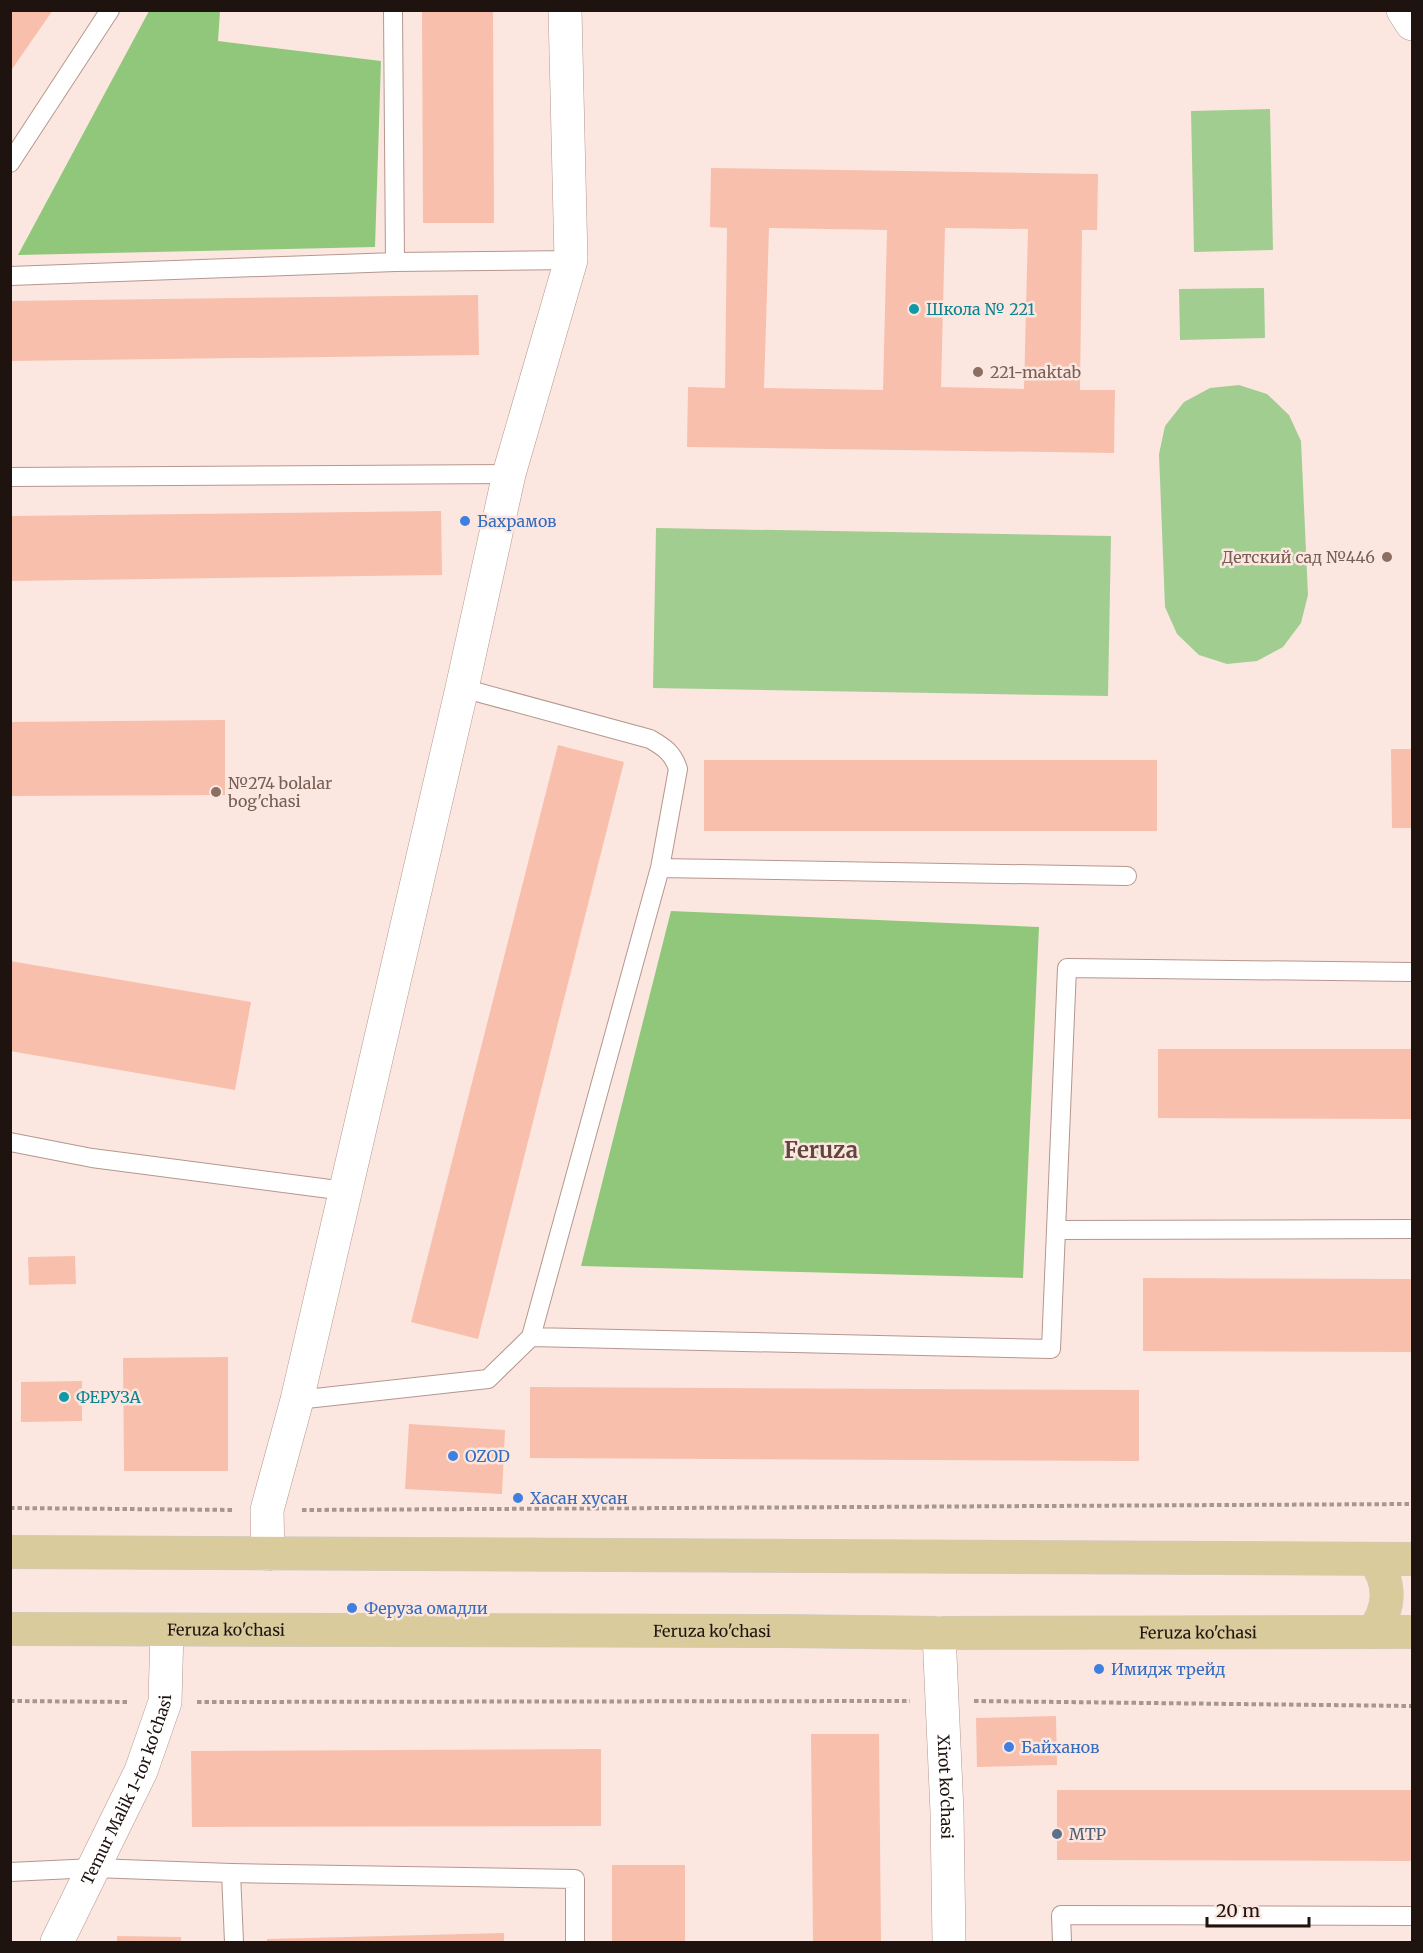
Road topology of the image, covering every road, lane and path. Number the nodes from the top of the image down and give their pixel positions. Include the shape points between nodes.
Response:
1 (111, 10) edge
2 (393, 10) edge
3 (565, 10) edge
4 (10, 163) edge
5 (571, 260) junction
6 (395, 262) junction
7 (10, 276) edge
8 (509, 474) junction
9 (10, 477) edge
10 (462, 688) junction
11 (660, 868) junction
12 (1127, 876) dead end
13 (1413, 972) edge
14 (10, 1142) edge
15 (345, 1191) junction
16 (1413, 1229) edge
17 (1056, 1230) junction
18 (531, 1337) junction
19 (297, 1400) junction
20 (1413, 1504) edge
21 (10, 1508) edge
22 (267, 1510) junction
23 (10, 1552) edge
24 (268, 1554) junction
25 (1374, 1559) junction
26 (1413, 1559) edge
27 (10, 1629) edge
28 (167, 1629) junction
29 (1373, 1632) junction
30 (1413, 1632) edge
31 (939, 1634) junction
32 (410, 1700) dead end
33 (10, 1701) edge
34 (165, 1702) junction
35 (94, 1868) junction
36 (10, 1872) edge
37 (231, 1873) junction
38 (1413, 1916) edge
39 (57, 1942) edge
40 (234, 1942) edge
41 (575, 1942) edge
42 (949, 1942) edge
43 (1062, 1942) edge

1 - 4 lane
2 - 6 lane
3 - 5 street
5 - 6 lane
5 - 8 street
6 - 7 lane
8 - 9 lane
8 - 10 street
10 - 11 lane via 650,739 666,749 678,769
10 - 15 street
11 - 12 lane
11 - 18 lane
13 - 17 lane via 1067,968
14 - 15 lane via 92,1158
15 - 19 street
16 - 17 lane
17 - 18 lane via 1052,1349
18 - 19 lane via 488,1379
19 - 22 street
20 - 22 path
21 - 22 path
22 - 24 street
23 - 24 main road
24 - 25 main road
25 - 26 main road
25 - 29 main road via 1384,1576 1388,1595 1384,1615
27 - 28 main road, Feruza ko'chasi
28 - 31 main road, Feruza ko'chasi
28 - 34 street, Temur Malik 1-tor ko'chasi
29 - 30 main road, Feruza ko'chasi
29 - 31 main road, Feruza ko'chasi
31 - 42 street, Xirot ko'chasi
32 - 34 path
33 - 34 path
34 - 35 street, Temur Malik 1-tor ko'chasi via 141,1771
35 - 36 lane
35 - 37 lane
35 - 39 street, Temur Malik 1-tor ko'chasi
37 - 40 lane
37 - 41 lane via 575,1879
38 - 43 lane via 1061,1915

